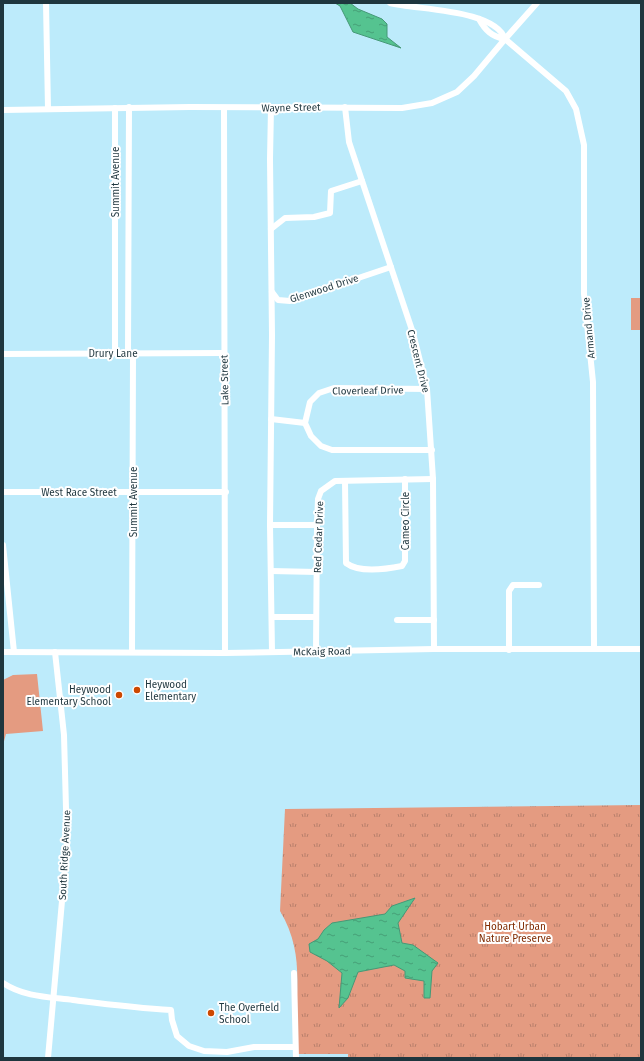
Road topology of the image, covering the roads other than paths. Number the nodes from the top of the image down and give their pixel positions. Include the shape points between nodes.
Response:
1 (46, 3) edge
2 (390, 3) edge
3 (537, 3) edge
4 (433, 6) edge
5 (504, 39) junction
6 (345, 107) junction
7 (115, 108) junction
8 (129, 108) junction
9 (224, 108) junction
10 (271, 108) junction
11 (48, 109) junction
12 (3, 110) edge
13 (362, 181) junction
14 (271, 229) junction
15 (391, 267) junction
16 (272, 292) junction
17 (224, 352) junction
18 (115, 353) junction
19 (131, 353) junction
20 (3, 354) edge
21 (427, 389) junction
22 (271, 419) junction
23 (304, 422) junction
24 (432, 450) junction
25 (433, 479) junction
26 (405, 480) junction
27 (345, 481) junction
28 (133, 491) junction
29 (3, 492) edge
30 (226, 492) junction
31 (270, 525) junction
32 (317, 525) junction
33 (3, 545) edge
34 (271, 571) junction
35 (317, 572) junction
36 (4, 574) edge
37 (538, 585) dead end
38 (272, 617) junction
39 (316, 617) junction
40 (398, 620) dead end
41 (434, 620) junction
42 (594, 648) junction
43 (434, 649) junction
44 (641, 649) edge
45 (509, 650) junction
46 (316, 651) junction
47 (3, 652) edge
48 (14, 652) junction
49 (55, 652) junction
50 (132, 652) junction
51 (272, 652) junction
52 (225, 653) junction
53 (294, 973) dead end
54 (3, 983) edge
55 (54, 998) junction
56 (295, 1047) junction
57 (48, 1058) edge
58 (296, 1058) edge

1 - 11 street
2 - 4 street
3 - 5 street, Wayne Street
4 - 5 street, Armand Drive via 486,20 503,33
5 - 6 street, Wayne Street via 474,76 457,92 432,103 402,108
5 - 42 street, Armand Drive via 566,91 576,109 584,145 584,294 593,382
6 - 10 street, Wayne Street
6 - 13 street, Crescent Drive via 348,142
7 - 8 street, Wayne Street
7 - 11 street, Wayne Street
7 - 18 street, Summit Avenue
8 - 9 street, Wayne Street
8 - 19 street, Summit Avenue
9 - 10 street, Wayne Street
9 - 17 street, Lake Street
10 - 14 street
11 - 12 street, Wayne Street
13 - 14 street via 331,191 330,213 314,217 285,218
13 - 15 street, Crescent Drive
14 - 16 street
15 - 16 street, Glenwood Drive via 290,301 278,300
15 - 21 street, Crescent Drive
16 - 22 street
17 - 19 street, Drury Lane
17 - 30 street, Lake Street
18 - 19 street, Drury Lane
18 - 20 street, Drury Lane
19 - 28 street, Summit Avenue
21 - 23 street, Cloverleaf Drive via 334,388 318,393 310,402
21 - 24 street, Crescent Drive
22 - 23 street
22 - 31 street
23 - 24 street via 311,436 321,446 332,450
24 - 25 street, Crescent Drive
25 - 26 street, Red Cedar Drive
25 - 41 street, Crescent Drive
26 - 27 street, Red Cedar Drive
26 - 27 street, Cameo Circle via 405,561 402,566 393,568 356,568 346,563
27 - 32 street, Red Cedar Drive via 335,481 321,491 318,499
28 - 29 street, West Race Street
28 - 30 street, West Race Street
28 - 50 street, Summit Avenue
30 - 52 street, Lake Street
31 - 32 street
31 - 34 street
32 - 35 street, Red Cedar Drive
33 - 36 street
34 - 35 street
34 - 38 street
35 - 39 street, Red Cedar Drive
36 - 48 street
37 - 45 street via 513,586 509,591
38 - 39 street
38 - 51 street
39 - 46 street, Red Cedar Drive
40 - 41 street
41 - 43 street, Crescent Drive
42 - 44 street, McKaig Road
42 - 45 street, McKaig Road
43 - 45 street, McKaig Road
43 - 46 street, McKaig Road
46 - 51 street, McKaig Road
47 - 48 street, McKaig Road
48 - 49 street, McKaig Road
49 - 50 street, McKaig Road
49 - 55 street, South Ridge Avenue via 64,735 67,845
50 - 52 street, McKaig Road
51 - 52 street, McKaig Road
53 - 56 street
54 - 55 street via 10,988 33,995
55 - 56 street via 171,1010 177,1036 189,1046 204,1051 227,1052 254,1047
55 - 57 street, South Ridge Avenue
56 - 58 street

